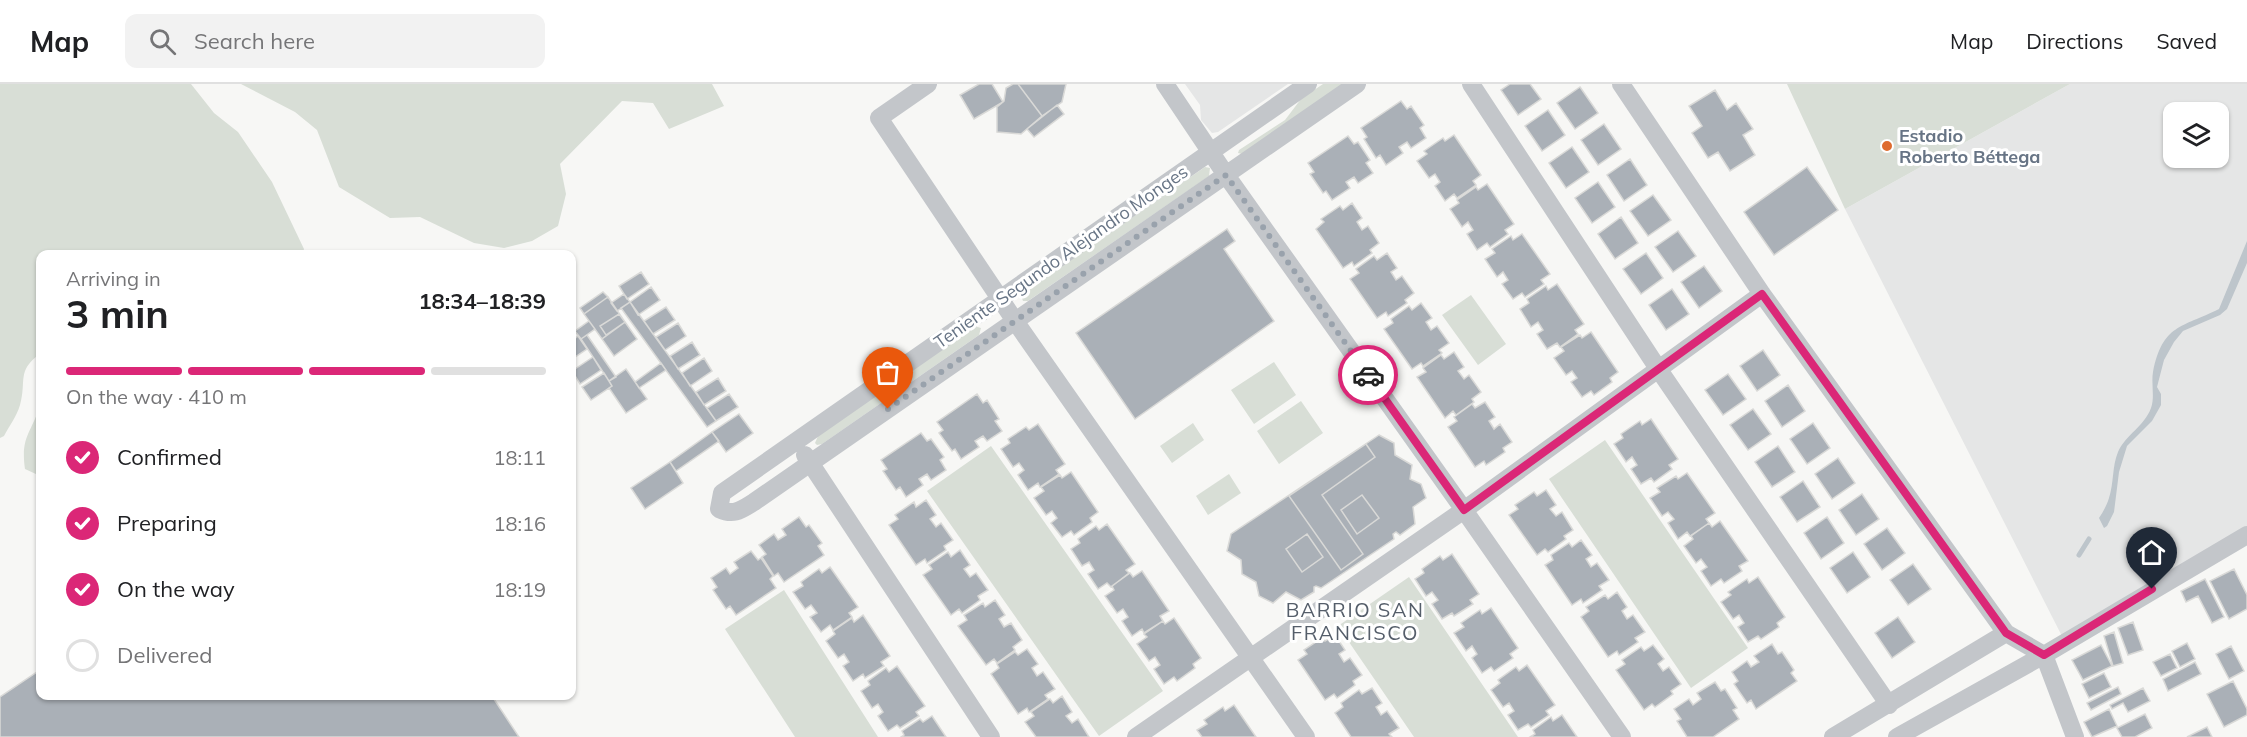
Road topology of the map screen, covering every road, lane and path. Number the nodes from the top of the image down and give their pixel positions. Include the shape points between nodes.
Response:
1 (928, 84) edge
2 (1165, 84) edge
3 (1308, 84) edge
4 (1357, 84) edge
5 (1471, 84) edge
6 (1621, 84) edge
7 (1210, 152) junction
8 (1226, 175) junction
9 (1762, 294) junction
10 (999, 299) junction
11 (1015, 321) junction
12 (1659, 370) junction
13 (795, 442) junction
14 (810, 463) junction
15 (1464, 510) junction
16 (2247, 535) edge
17 (2006, 633) junction
18 (2044, 655) junction
19 (1250, 658) junction
20 (1889, 705) junction
21 (992, 737) edge
22 (1136, 737) edge
23 (1306, 737) edge
24 (1622, 737) edge
25 (1833, 737) edge
26 (1897, 737) edge
27 (2075, 737) edge

1 - 10 street via 879,118
2 - 7 street
3 - 7 street, Teniente Segundo Alejandro Monges
4 - 8 street, Teniente Segundo Alejandro Monges
5 - 12 street
6 - 9 street
7 - 8 street
7 - 10 street, Teniente Segundo Alejandro Monges
8 - 11 street, Teniente Segundo Alejandro Monges
8 - 15 street
9 - 12 street
9 - 17 street
10 - 11 street
10 - 13 street, Teniente Segundo Alejandro Monges
11 - 14 street, Teniente Segundo Alejandro Monges
11 - 19 street
12 - 15 street
12 - 20 street
13 - 14 street
13 - 14 street, Teniente Segundo Alejandro Monges via 722,493 720,509 729,514 738,512
14 - 21 street
15 - 19 street
15 - 24 street
16 - 18 street
17 - 18 street
17 - 20 street
18 - 26 street
18 - 27 street
19 - 22 street
19 - 23 street
20 - 25 street

